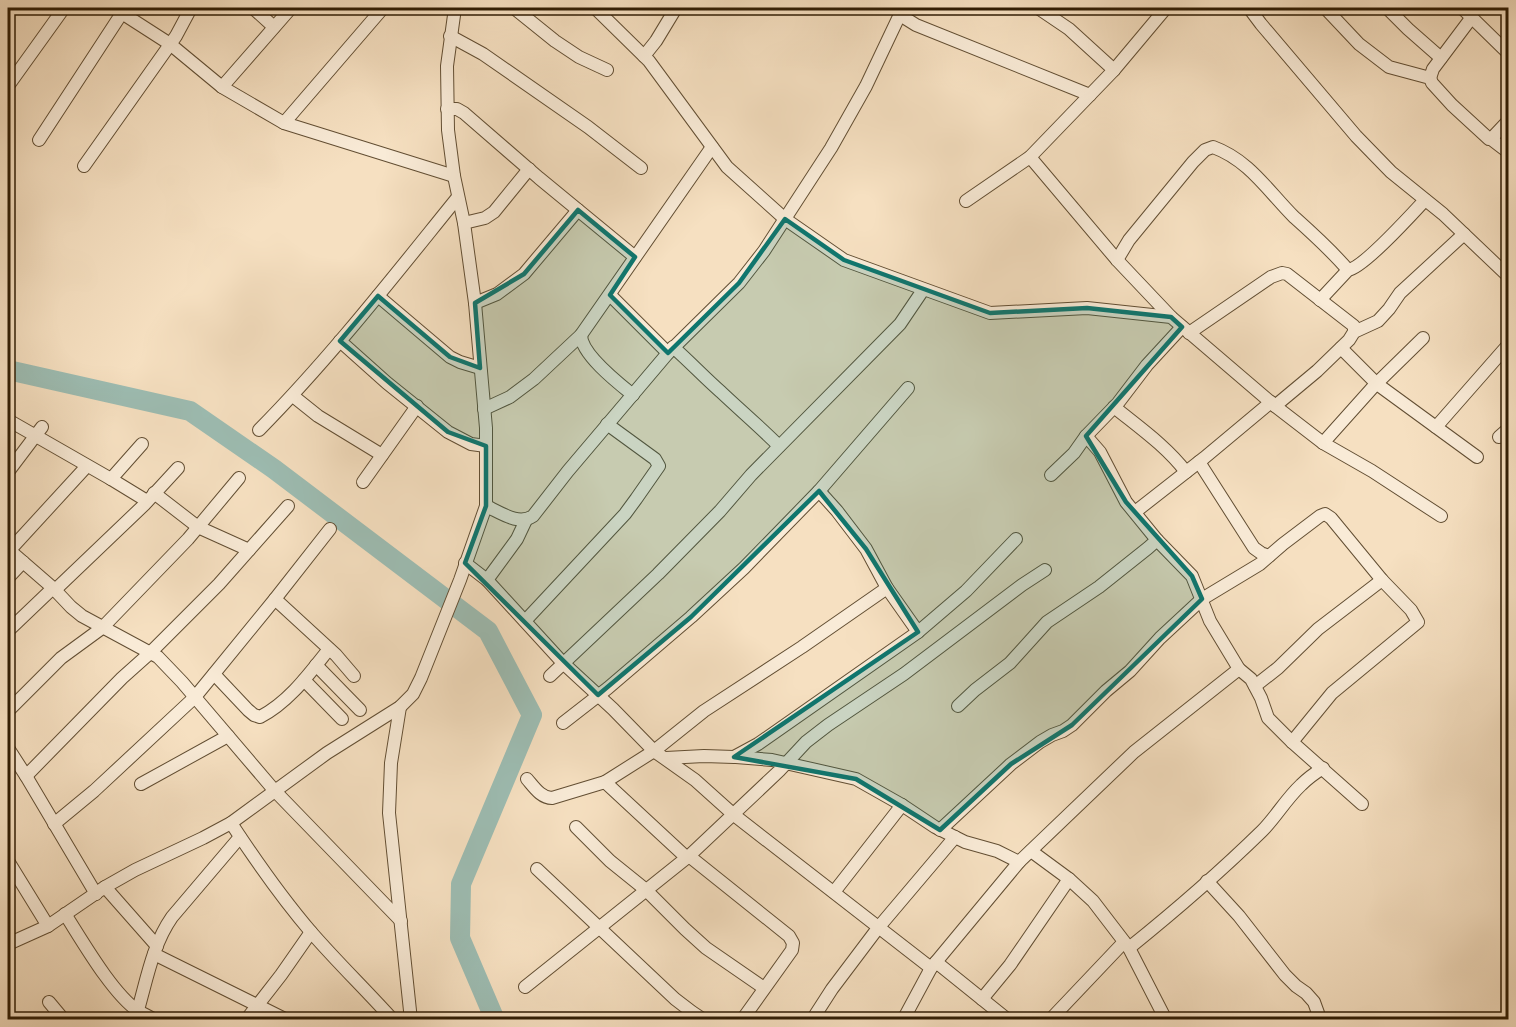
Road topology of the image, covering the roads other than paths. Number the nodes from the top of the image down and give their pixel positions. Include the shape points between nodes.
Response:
1 (64, 8) edge
2 (191, 8) edge
3 (253, 8) edge
4 (291, 8) edge
5 (383, 8) edge
6 (455, 8) edge
7 (514, 8) edge
8 (676, 8) edge
9 (1038, 8) edge
10 (1166, 8) edge
11 (1249, 8) edge
12 (1325, 8) edge
13 (1387, 8) edge
14 (598, 9) edge
15 (118, 10) edge
16 (901, 11) edge
17 (1467, 12) edge
18 (274, 27) junction
19 (450, 36) junction
20 (170, 44) junction
21 (1509, 53) edge
22 (644, 56) junction
23 (1441, 58) junction
24 (607, 70) dead end
25 (1114, 70) junction
26 (1430, 78) junction
27 (8, 86) edge
28 (222, 87) junction
29 (1090, 95) junction
30 (447, 108) junction
31 (1509, 121) edge
32 (284, 123) junction
33 (1491, 139) junction
34 (39, 140) dead end
35 (712, 147) junction
36 (1509, 152) edge
37 (1030, 157) junction
38 (84, 166) dead end
39 (641, 168) dead end
40 (529, 169) junction
41 (454, 176) junction
42 (458, 197) junction
43 (1425, 200) junction
44 (966, 201) dead end
45 (578, 210) junction
46 (785, 219) junction
47 (464, 224) junction
48 (1464, 234) junction
49 (635, 257) junction
50 (1117, 260) junction
51 (1348, 270) junction
52 (1509, 276) edge
53 (923, 290) junction
54 (610, 295) junction
55 (378, 296) junction
56 (1320, 300) junction
57 (475, 303) junction
58 (1171, 317) junction
59 (1186, 330) junction
60 (1354, 332) junction
61 (581, 335) junction
62 (1423, 338) dead end
63 (340, 341) junction
64 (1509, 345) edge
65 (1341, 348) junction
66 (671, 350) junction
67 (480, 368) junction
68 (1377, 384) junction
69 (908, 388) dead end
70 (633, 395) junction
71 (293, 396) junction
72 (1273, 404) junction
73 (417, 406) junction
74 (1114, 407) junction
75 (484, 409) junction
76 (8, 420) edge
77 (607, 424) junction
78 (1436, 427) junction
79 (260, 430) dead end
80 (39, 432) junction
81 (1086, 436) junction
82 (1323, 443) junction
83 (142, 444) dead end
84 (486, 446) junction
85 (779, 446) junction
86 (382, 455) junction
87 (1477, 457) dead end
88 (1199, 462) junction
89 (87, 466) junction
90 (178, 468) dead end
91 (8, 472) edge
92 (1186, 472) junction
93 (1051, 475) dead end
94 (239, 478) dead end
95 (111, 479) junction
96 (363, 482) dead end
97 (819, 491) junction
98 (150, 497) junction
99 (288, 506) dead end
100 (486, 506) junction
101 (1135, 512) junction
102 (1441, 516) dead end
103 (526, 520) junction
104 (198, 527) junction
105 (330, 528) dead end
106 (1016, 539) dead end
107 (1157, 540) junction
108 (8, 550) edge
109 (249, 550) junction
110 (1269, 556) junction
111 (23, 562) junction
112 (465, 563) junction
113 (1045, 570) dead end
114 (8, 578) edge
115 (487, 580) junction
116 (1382, 580) junction
117 (887, 588) junction
118 (54, 589) junction
119 (1202, 599) junction
120 (275, 600) junction
121 (525, 621) junction
122 (102, 628) junction
123 (8, 631) edge
124 (918, 632) junction
125 (329, 649) junction
126 (150, 653) junction
127 (563, 663) junction
128 (316, 665) junction
129 (1239, 669) junction
130 (214, 674) junction
131 (354, 676) dead end
132 (550, 676) dead end
133 (304, 680) junction
134 (1255, 686) junction
135 (598, 695) junction
136 (195, 697) junction
137 (958, 706) dead end
138 (400, 707) junction
139 (360, 710) dead end
140 (8, 711) edge
141 (342, 719) dead end
142 (562, 723) dead end
143 (228, 736) junction
144 (1292, 741) junction
145 (8, 748) edge
146 (654, 751) junction
147 (734, 757) junction
148 (666, 758) junction
149 (788, 763) junction
150 (1323, 768) junction
151 (26, 776) junction
152 (527, 779) dead end
153 (606, 782) junction
154 (141, 784) dead end
155 (274, 790) junction
156 (1362, 804) dead end
157 (902, 805) junction
158 (734, 815) junction
159 (231, 823) junction
160 (54, 824) junction
161 (576, 827) dead end
162 (940, 830) junction
163 (240, 837) junction
164 (956, 837) junction
165 (1031, 851) junction
166 (688, 857) junction
167 (8, 861) edge
168 (1019, 862) junction
169 (537, 869) dead end
170 (1069, 879) junction
171 (1207, 881) junction
172 (100, 890) junction
173 (646, 890) junction
174 (834, 892) junction
175 (65, 914) junction
176 (400, 921) junction
177 (48, 926) junction
178 (598, 927) junction
179 (878, 928) junction
180 (311, 932) junction
181 (8, 944) edge
182 (1126, 945) junction
183 (155, 950) junction
184 (934, 965) junction
185 (525, 987) dead end
186 (764, 988) junction
187 (982, 999) junction
188 (48, 1002) dead end
189 (259, 1005) junction
190 (136, 1015) edge
191 (64, 1020) edge
192 (155, 1020) edge
193 (246, 1020) edge
194 (287, 1020) edge
195 (393, 1020) edge
196 (411, 1020) edge
197 (704, 1020) edge
198 (742, 1020) edge
199 (812, 1020) edge
200 (903, 1020) edge
201 (1008, 1020) edge
202 (1050, 1020) edge
203 (1166, 1020) edge
204 (1317, 1020) edge

1 - 27 street
2 - 20 street
3 - 18 street
4 - 18 street
5 - 32 street
6 - 19 street
7 - 24 street via 571,52
8 - 22 street
9 - 25 street via 1069,29
10 - 25 street
11 - 43 street via 1356,136
12 - 26 street via 1359,44 1389,67
13 - 23 street
14 - 22 street
15 - 20 street
15 - 34 street
16 - 29 street via 916,25
16 - 46 street via 866,86
17 - 21 street
17 - 23 street
18 - 28 street
19 - 30 street
19 - 39 street via 483,54
20 - 28 street
20 - 38 street
22 - 35 street
23 - 26 street
25 - 29 street
26 - 33 street via 1452,105
28 - 32 street
29 - 37 street
30 - 40 street via 464,112
30 - 41 street
31 - 33 street
32 - 41 street
33 - 36 street
35 - 46 street via 727,167
35 - 49 street
37 - 44 street
37 - 50 street
40 - 45 street
40 - 47 street via 494,212
41 - 42 street
42 - 47 street
42 - 55 street
43 - 48 street
43 - 51 street via 1381,246
45 - 49 street
45 - 57 street via 524,274 497,294
46 - 53 street via 844,260
46 - 66 street via 740,283
47 - 57 street
48 - 52 street
48 - 60 street via 1400,293 1378,321
49 - 54 street
50 - 51 street via 1192,162 1213,147 1263,182
50 - 58 street
51 - 56 street
53 - 58 street via 990,313 1087,308
53 - 85 street via 900,324
54 - 61 street
54 - 66 street
55 - 63 street
55 - 67 street via 450,357
56 - 59 street via 1282,273
56 - 60 street via 1354,326
57 - 67 street
58 - 59 street
59 - 72 street
59 - 74 street via 1147,364
60 - 65 street
61 - 70 street via 586,350
61 - 75 street via 534,379 510,397
62 - 68 street
63 - 71 street
63 - 73 street
64 - 78 street
65 - 68 street
65 - 72 street
66 - 70 street
66 - 85 street
67 - 75 street
68 - 78 street
68 - 82 street
69 - 97 street
70 - 77 street
71 - 79 street
71 - 86 street
72 - 82 street
72 - 88 street
73 - 84 street via 448,432 471,444
73 - 86 street
74 - 81 street
74 - 92 street via 1174,456
75 - 84 street
76 - 80 street
77 - 103 street
77 - 121 street via 659,466 625,514
78 - 87 street
80 - 89 street
80 - 91 street
81 - 93 street
81 - 101 street via 1100,452
82 - 102 street
83 - 95 street
84 - 100 street
85 - 127 street via 658,574
86 - 96 street
88 - 92 street
88 - 110 street via 1254,548
89 - 95 street
89 - 108 street
90 - 98 street
92 - 101 street
94 - 104 street
95 - 98 street
97 - 117 street via 866,549
97 - 135 street via 691,617
98 - 104 street
98 - 118 street
99 - 109 street
100 - 103 street
100 - 112 street
101 - 107 street
103 - 115 street
104 - 109 street
104 - 122 street
105 - 120 street
106 - 124 street via 966,591
107 - 119 street via 1192,576
107 - 137 street via 1099,587 1047,622 1010,663
108 - 111 street
109 - 126 street
110 - 116 street via 1325,514
110 - 119 street
111 - 114 street
111 - 118 street
112 - 115 street
112 - 138 street via 421,678
113 - 149 street via 828,725
115 - 121 street
116 - 134 street via 1318,629
116 - 144 street via 1418,622 1332,693
117 - 124 street
117 - 146 street via 704,711
118 - 122 street via 70,607
118 - 123 street
119 - 129 street via 1210,621
119 - 162 street via 1072,724 1011,764
120 - 125 street
120 - 130 street
121 - 127 street
122 - 126 street
122 - 140 street via 62,658
124 - 147 street
125 - 128 street
125 - 131 street
126 - 136 street
126 - 151 street
127 - 132 street
127 - 135 street
128 - 133 street
128 - 139 street
129 - 134 street
129 - 165 street via 1134,752
130 - 133 street via 248,710 261,717
130 - 136 street
133 - 141 street
134 - 144 street via 1268,718
135 - 142 street
135 - 146 street
136 - 143 street
136 - 160 street
138 - 155 street
138 - 176 street via 389,813
143 - 154 street
143 - 155 street
144 - 150 street
145 - 151 street
146 - 148 street
146 - 153 street
147 - 148 street
147 - 149 street
148 - 158 street
149 - 157 street via 856,779
149 - 158 street
150 - 156 street
150 - 171 street via 1301,784 1270,823
151 - 160 street
152 - 153 street via 548,798
153 - 166 street
155 - 159 street
155 - 176 street
157 - 162 street
157 - 174 street
158 - 166 street
158 - 174 street
159 - 163 street
159 - 172 street
160 - 172 street
161 - 173 street
162 - 164 street
163 - 180 street
163 - 183 street via 172,916
164 - 168 street
164 - 179 street
165 - 168 street
165 - 170 street
166 - 173 street
166 - 186 street via 789,936 792,950
167 - 177 street
168 - 184 street
169 - 178 street
170 - 182 street via 1093,901
170 - 187 street
171 - 182 street via 1157,926
171 - 204 street via 1285,975 1314,1002
172 - 175 street
172 - 183 street
173 - 178 street
173 - 186 street via 706,948
174 - 179 street
175 - 177 street
175 - 190 street
176 - 196 street
177 - 181 street
178 - 185 street
178 - 197 street via 675,999
179 - 184 street
179 - 199 street
180 - 189 street
180 - 195 street
182 - 202 street
182 - 203 street
183 - 189 street
183 - 190 street
184 - 187 street
184 - 200 street
186 - 198 street
187 - 201 street
188 - 191 street
189 - 193 street
189 - 194 street
190 - 192 street

